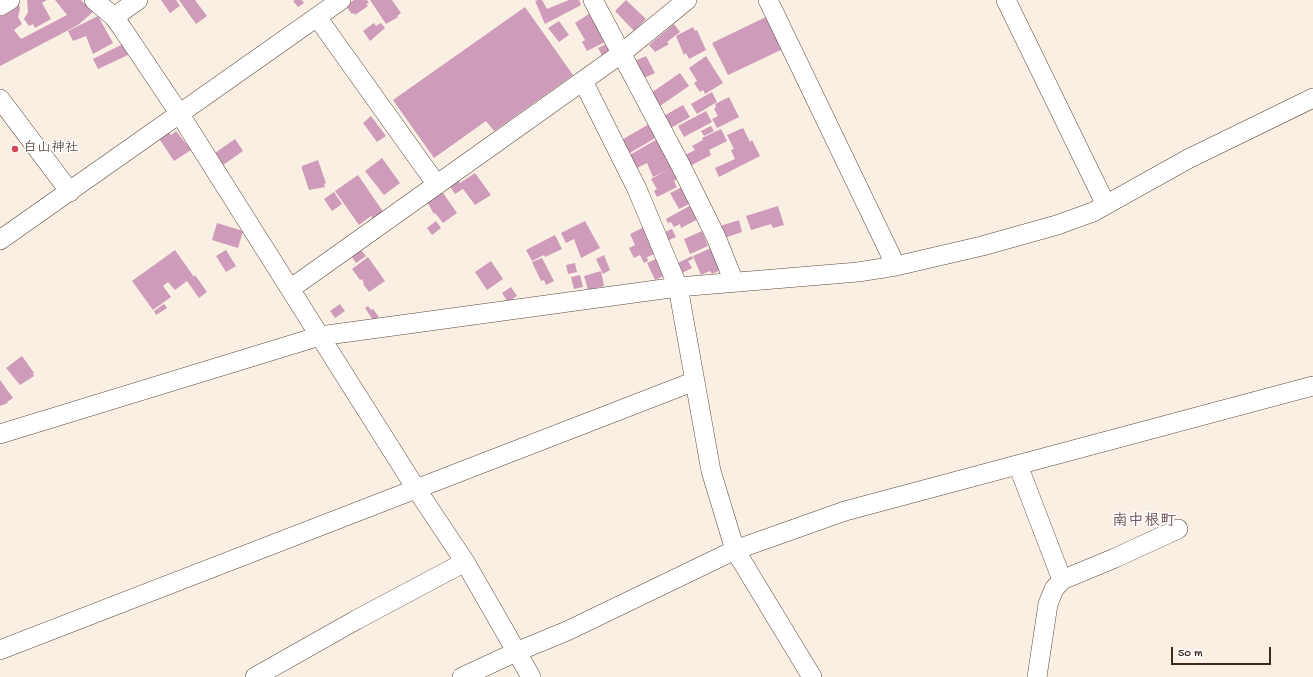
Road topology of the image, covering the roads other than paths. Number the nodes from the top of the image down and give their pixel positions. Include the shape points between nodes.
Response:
1 (10, 0) edge
2 (94, 0) edge
3 (138, 0) edge
4 (341, 0) edge
5 (593, 0) edge
6 (687, 0) edge
7 (768, 0) edge
8 (1006, 0) edge
9 (0, 6) edge
10 (114, 17) junction
11 (318, 17) junction
12 (622, 53) junction
13 (583, 81) junction
14 (1313, 98) edge
15 (0, 99) edge
16 (179, 113) junction
17 (437, 185) junction
18 (70, 192) junction
19 (1106, 205) junction
20 (0, 240) edge
21 (896, 266) junction
22 (734, 282) junction
23 (678, 287) junction
24 (290, 289) junction
25 (320, 336) junction
26 (695, 381) junction
27 (1313, 386) edge
28 (0, 434) edge
29 (1018, 465) junction
30 (417, 490) junction
31 (1178, 529) dead end
32 (735, 550) junction
33 (465, 562) junction
34 (1062, 580) junction
35 (0, 650) edge
36 (516, 652) junction
37 (255, 677) edge
38 (462, 677) edge
39 (531, 677) edge
40 (812, 677) edge
41 (1037, 677) edge

1 - 9 street
2 - 10 street
3 - 10 street
4 - 11 street
5 - 12 street
6 - 12 street
7 - 21 street
8 - 19 street
10 - 16 street
11 - 16 street
11 - 17 street
12 - 13 street
12 - 22 street via 716,237
13 - 17 street
13 - 23 street via 637,189
14 - 19 street via 1188,159
15 - 18 street
16 - 18 street
16 - 24 street
17 - 24 street
18 - 20 street
19 - 21 street via 1057,225
21 - 22 street via 819,276
22 - 23 street
23 - 25 street
23 - 26 street
24 - 25 street
25 - 28 street
25 - 30 street
26 - 30 street
26 - 32 street via 711,471
27 - 29 street
29 - 32 street via 844,511
29 - 34 street
30 - 33 street
30 - 35 street
31 - 34 street
32 - 36 street via 567,631
32 - 40 street
33 - 36 street
33 - 37 street
34 - 41 street via 1054,589 1048,604
36 - 38 street
36 - 39 street

